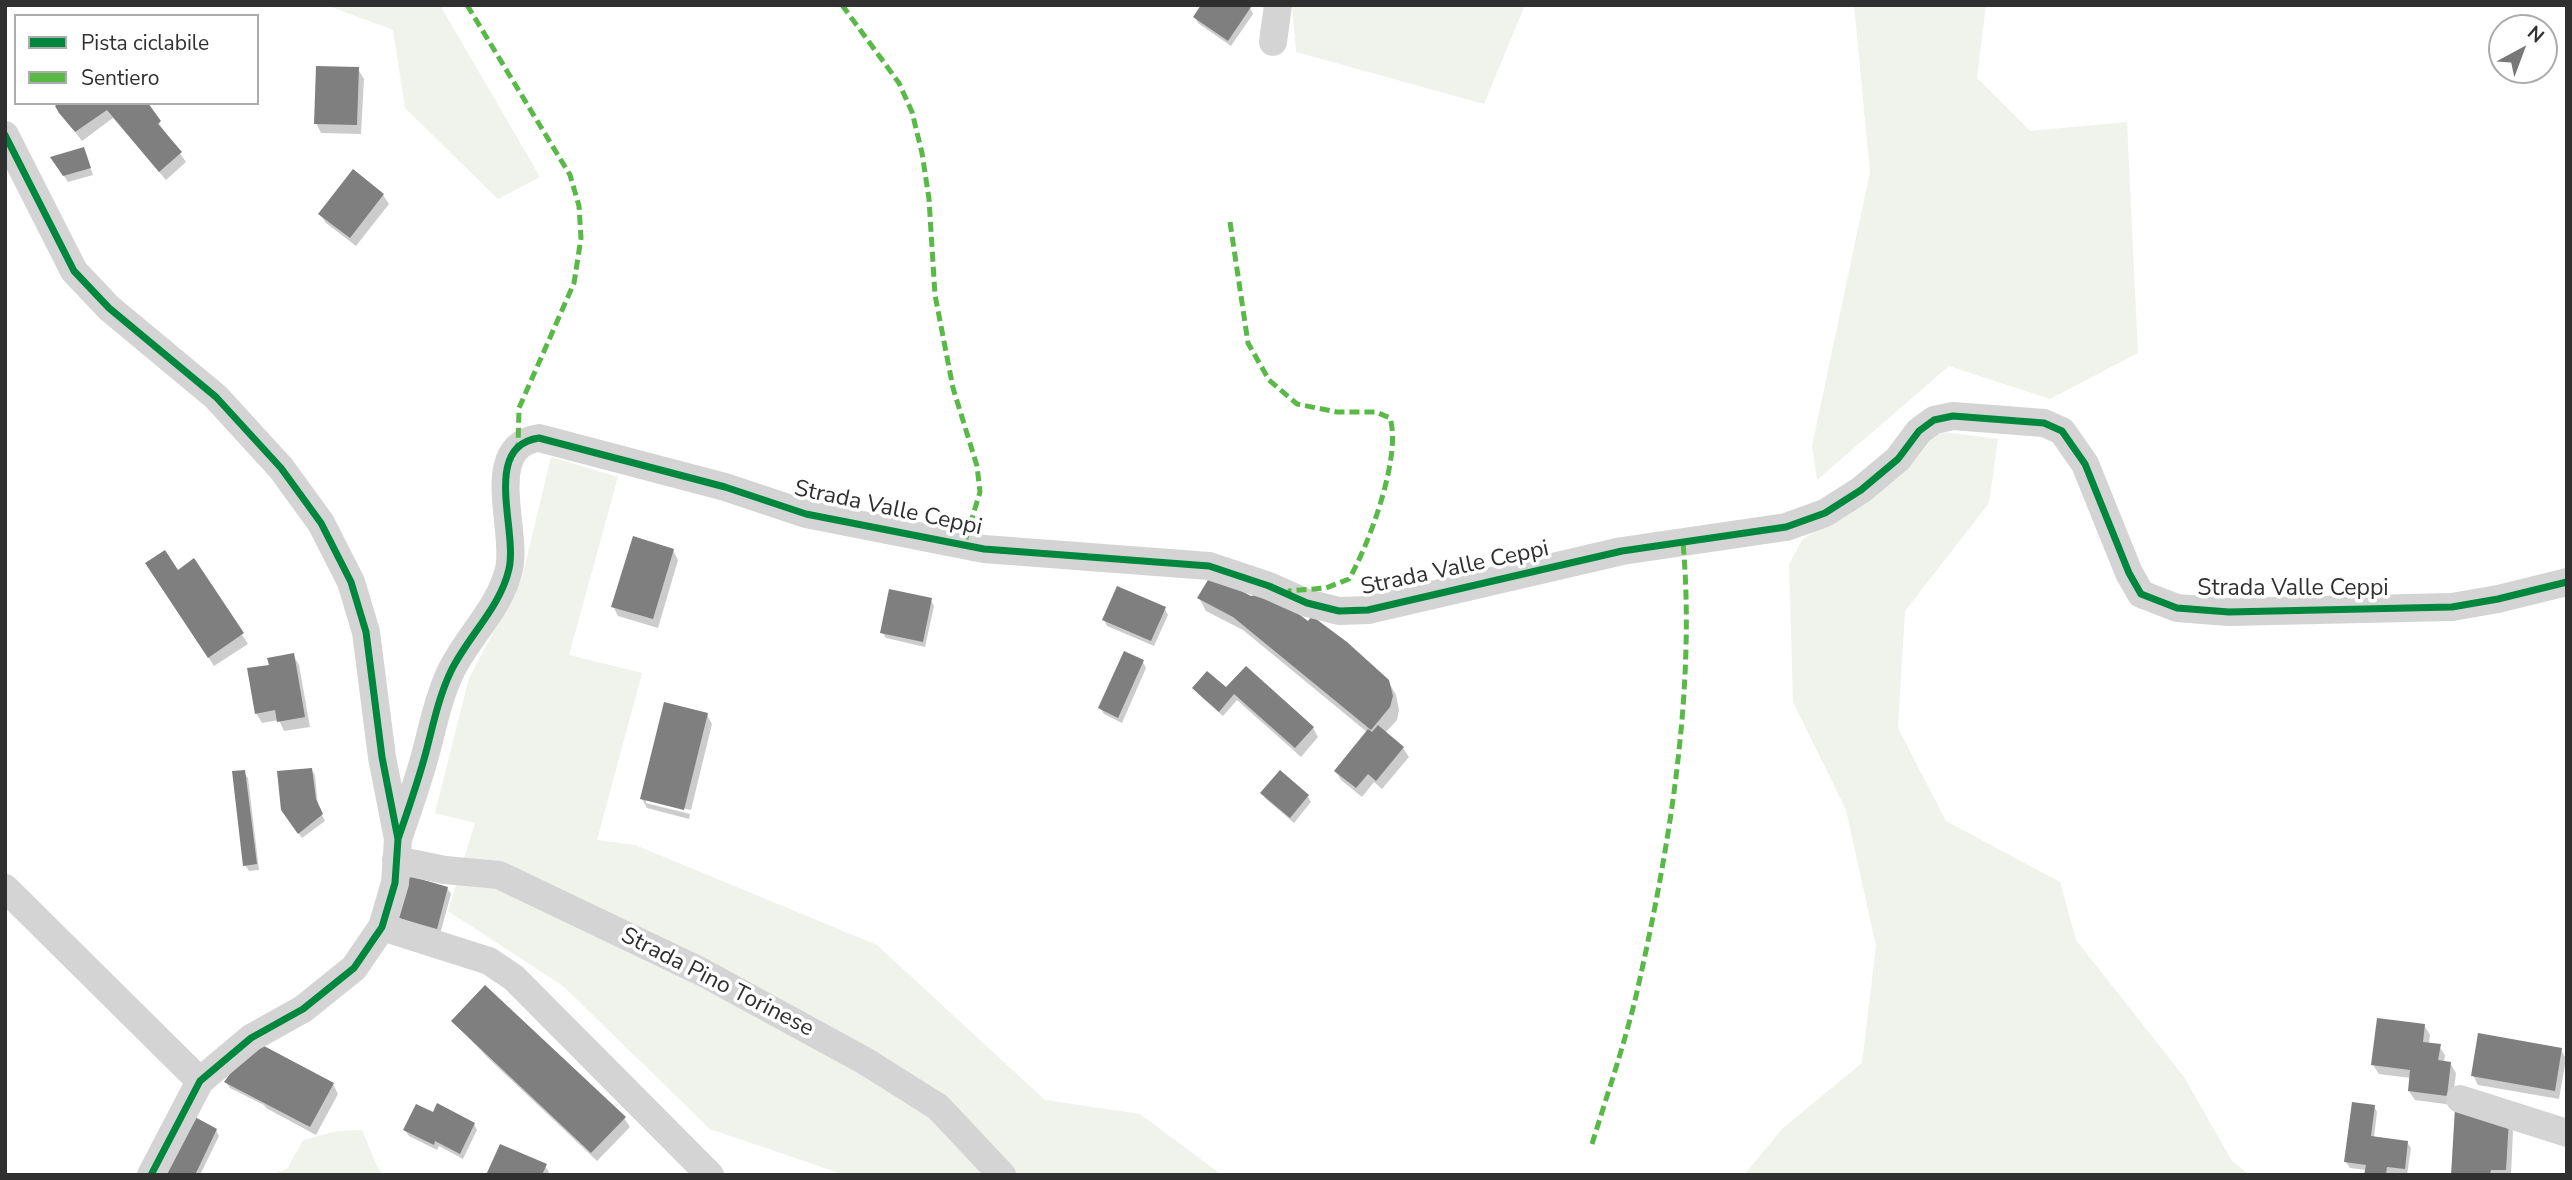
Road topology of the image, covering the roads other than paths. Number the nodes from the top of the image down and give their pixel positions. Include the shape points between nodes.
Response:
1 (1278, 5) edge
2 (1273, 42) dead end
3 (5, 135) edge
4 (2567, 582) edge
5 (397, 849) junction
6 (5, 888) edge
7 (382, 927) junction
8 (200, 1082) junction
9 (2460, 1099) dead end
10 (2567, 1133) edge
11 (151, 1175) edge
12 (710, 1175) edge
13 (1002, 1175) edge

1 - 2 street
3 - 5 street via 74,271 109,308 216,397 281,468 321,523 351,582 366,632
4 - 5 street, Strada Valle Ceppi via 2452,607 2229,612 2177,608 2141,594 2085,464 2062,431 2043,423 1953,416 1934,420 1919,431 1898,459 1861,490 1825,513 1786,527 1622,551 1368,610 1339,611 1209,566 984,549 806,514 725,487 539,438 527,440 510,454 505,467 509,569 498,597 452,669
5 - 7 street
5 - 13 street, Strada Pino Torinese via 445,870 499,876 702,972 865,1061 938,1107
6 - 8 street
7 - 8 street via 354,968 303,1009 251,1038
7 - 12 street via 489,961 514,978
8 - 11 street
9 - 10 street

